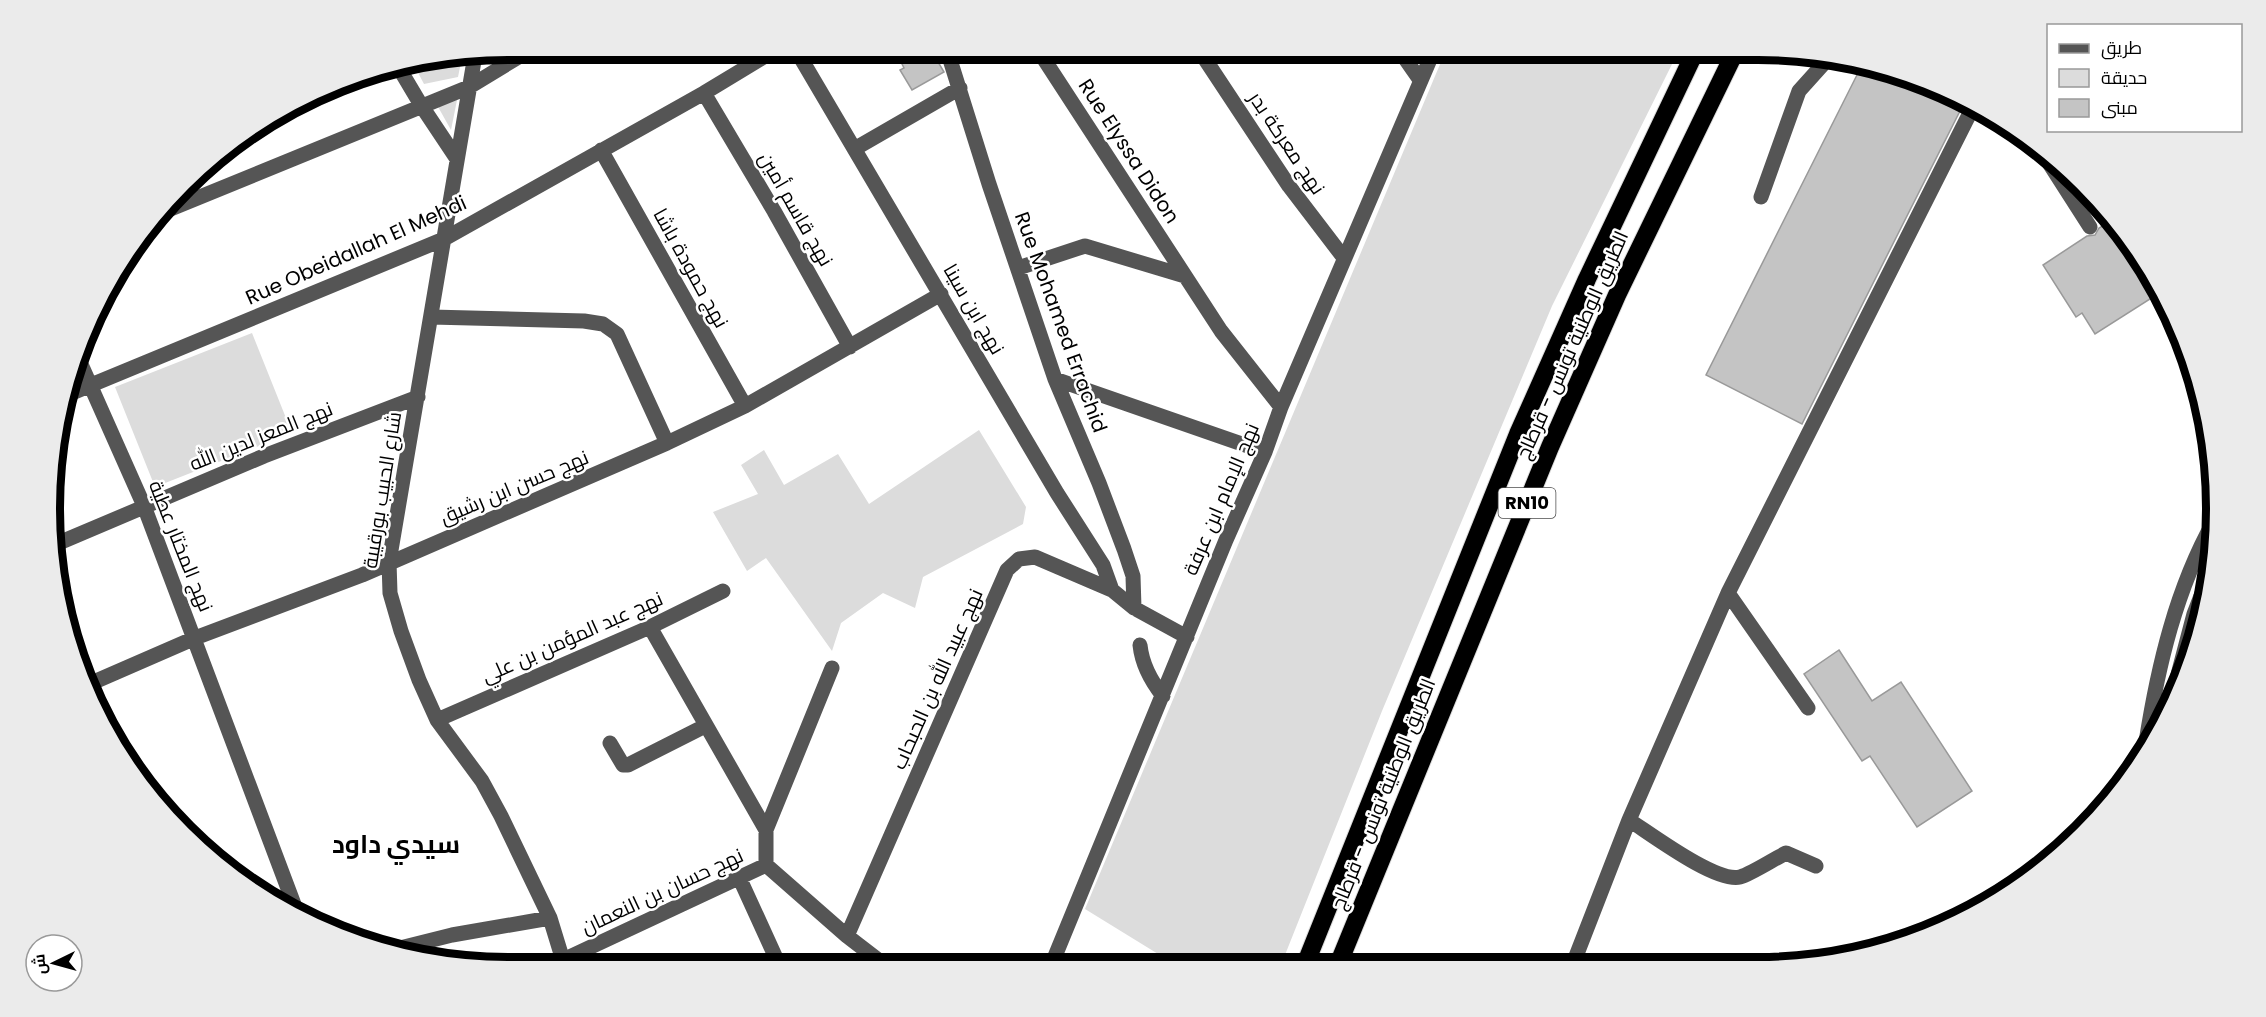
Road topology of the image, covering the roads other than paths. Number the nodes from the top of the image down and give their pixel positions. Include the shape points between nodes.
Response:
1 (514, 60) edge
2 (758, 60) edge
3 (802, 60) edge
4 (950, 60) edge
5 (1045, 60) edge
6 (1206, 60) edge
7 (1406, 60) edge
8 (1429, 60) edge
9 (1691, 60) edge
10 (1731, 60) edge
11 (473, 62) edge
12 (1822, 65) edge
13 (402, 73) edge
14 (1420, 80) junction
15 (469, 87) junction
16 (960, 88) junction
17 (704, 93) junction
18 (421, 105) junction
19 (1970, 113) edge
20 (856, 148) junction
21 (601, 150) junction
22 (457, 159) junction
23 (2056, 173) edge
24 (1761, 197) dead end
25 (177, 206) edge
26 (2090, 227) dead end
27 (444, 239) junction
28 (1344, 258) junction
29 (1018, 268) junction
30 (1185, 276) junction
31 (941, 294) junction
32 (431, 317) junction
33 (850, 347) junction
34 (83, 368) edge
35 (1055, 379) junction
36 (90, 386) junction
37 (75, 392) edge
38 (418, 397) junction
39 (745, 406) junction
40 (1281, 407) junction
41 (668, 443) junction
42 (1265, 452) junction
43 (144, 506) junction
44 (2205, 541) edge
45 (61, 542) edge
46 (389, 562) junction
47 (723, 591) dead end
48 (1112, 591) junction
49 (1728, 594) junction
50 (1134, 608) junction
51 (650, 627) junction
52 (1187, 637) junction
53 (195, 638) junction
54 (1140, 645) dead end
55 (832, 668) dead end
56 (95, 682) edge
57 (1163, 696) junction
58 (1808, 708) dead end
59 (437, 720) junction
60 (705, 726) junction
61 (2148, 729) edge
62 (610, 743) dead end
63 (1629, 820) junction
64 (766, 830) junction
65 (766, 865) junction
66 (1816, 866) dead end
67 (739, 877) junction
68 (293, 902) edge
69 (550, 918) junction
70 (847, 936) junction
71 (410, 946) edge
72 (562, 957) edge
73 (578, 957) edge
74 (776, 957) edge
75 (874, 957) edge
76 (1055, 957) edge
77 (1308, 957) edge
78 (1341, 957) edge
79 (1576, 957) edge

1 - 15 street
2 - 17 street, Rue Obeidallah El Mehdi
3 - 20 street, نهج ابن سينا
4 - 16 street, Rue Mohamed Errachid
5 - 30 street, Rue Elyssa Didon
6 - 28 street, نهج معركة بدر via 1289,186
7 - 14 street
8 - 14 street, نهج الإمام ابن عرفة
9 - 77 highway, الطريق الوطنية تونس - قرطاج / RN10 via 1518,434
10 - 78 highway, الطريق الوطنية تونس - قرطاج / RN10 via 1617,294 1555,436
11 - 15 street, شارع الحبيب بورقيبة
12 - 24 street via 1799,91
13 - 18 street
14 - 28 street, نهج الإمام ابن عرفة
15 - 18 street
15 - 22 street, شارع الحبيب بورقيبة
16 - 20 street
16 - 29 street, Rue Mohamed Errachid
17 - 21 street, Rue Obeidallah El Mehdi
17 - 33 street, نهج قاسم أمين
18 - 22 street
18 - 25 street
19 - 49 street
20 - 31 street, نهج ابن سينا
21 - 27 street, Rue Obeidallah El Mehdi
21 - 39 street, نهج حمودة باشا
22 - 27 street, شارع الحبيب بورقيبة
23 - 26 street
27 - 32 street, شارع الحبيب بورقيبة
27 - 36 street, Rue Obeidallah El Mehdi
28 - 40 street, نهج الإمام ابن عرفة
29 - 30 street via 1085,246
29 - 35 street, Rue Mohamed Errachid
30 - 40 street, Rue Elyssa Didon via 1221,331
31 - 33 street, نهج حسن ابن رشيق
31 - 48 street, نهج ابن سينا via 1102,565
32 - 38 street, شارع الحبيب بورقيبة
32 - 41 street via 603,324 617,334
33 - 39 street, نهج حسن ابن رشيق
34 - 36 street, نهج المختار عطية
35 - 42 street
35 - 50 street, Rue Mohamed Errachid via 1124,549 1133,576
36 - 37 street, Rue Obeidallah El Mehdi
36 - 43 street, نهج المختار عطية
38 - 43 street, نهج المعز لدين الله
38 - 46 street, شارع الحبيب بورقيبة
39 - 41 street, نهج حسن ابن رشيق
40 - 42 street, نهج الإمام ابن عرفة
41 - 46 street, نهج حسن ابن رشيق
42 - 52 street, نهج الإمام ابن عرفة
43 - 45 street, نهج المعز لدين الله
43 - 53 street, نهج المختار عطية
44 - 61 street via 2169,633
46 - 53 street, نهج حسن ابن رشيق
46 - 59 street, شارع الحبيب بورقيبة via 390,593 401,631
47 - 51 street, نهج عبد المؤمن بن علي
48 - 50 street, نهج عبيد الله بن الحبحاب
48 - 70 street, نهج عبيد الله بن الحبحاب via 1035,557 1019,559 1007,570
49 - 58 street
49 - 63 street
50 - 52 street, نهج عبيد الله بن الحبحاب
51 - 59 street, نهج عبد المؤمن بن علي
51 - 60 street
52 - 57 street, نهج الإمام ابن عرفة
53 - 56 street, نهج حسن ابن رشيق
53 - 68 street, نهج المختار عطية
54 - 57 street via 1144,665
55 - 64 street
57 - 76 street, نهج الإمام ابن عرفة
59 - 69 street, شارع الحبيب بورقيبة via 487,789
60 - 62 street via 628,765 623,765
60 - 64 street
63 - 66 street via 1707,870 1726,877 1740,877 1786,853
63 - 79 street
64 - 65 street
65 - 67 street, نهج حسان بن النعمان
65 - 70 street, نهج حسان بن النعمان
67 - 73 street, نهج حسان بن النعمان
67 - 74 street
69 - 71 street
69 - 72 street, شارع الحبيب بورقيبة
70 - 75 street, نهج حسان بن النعمان

